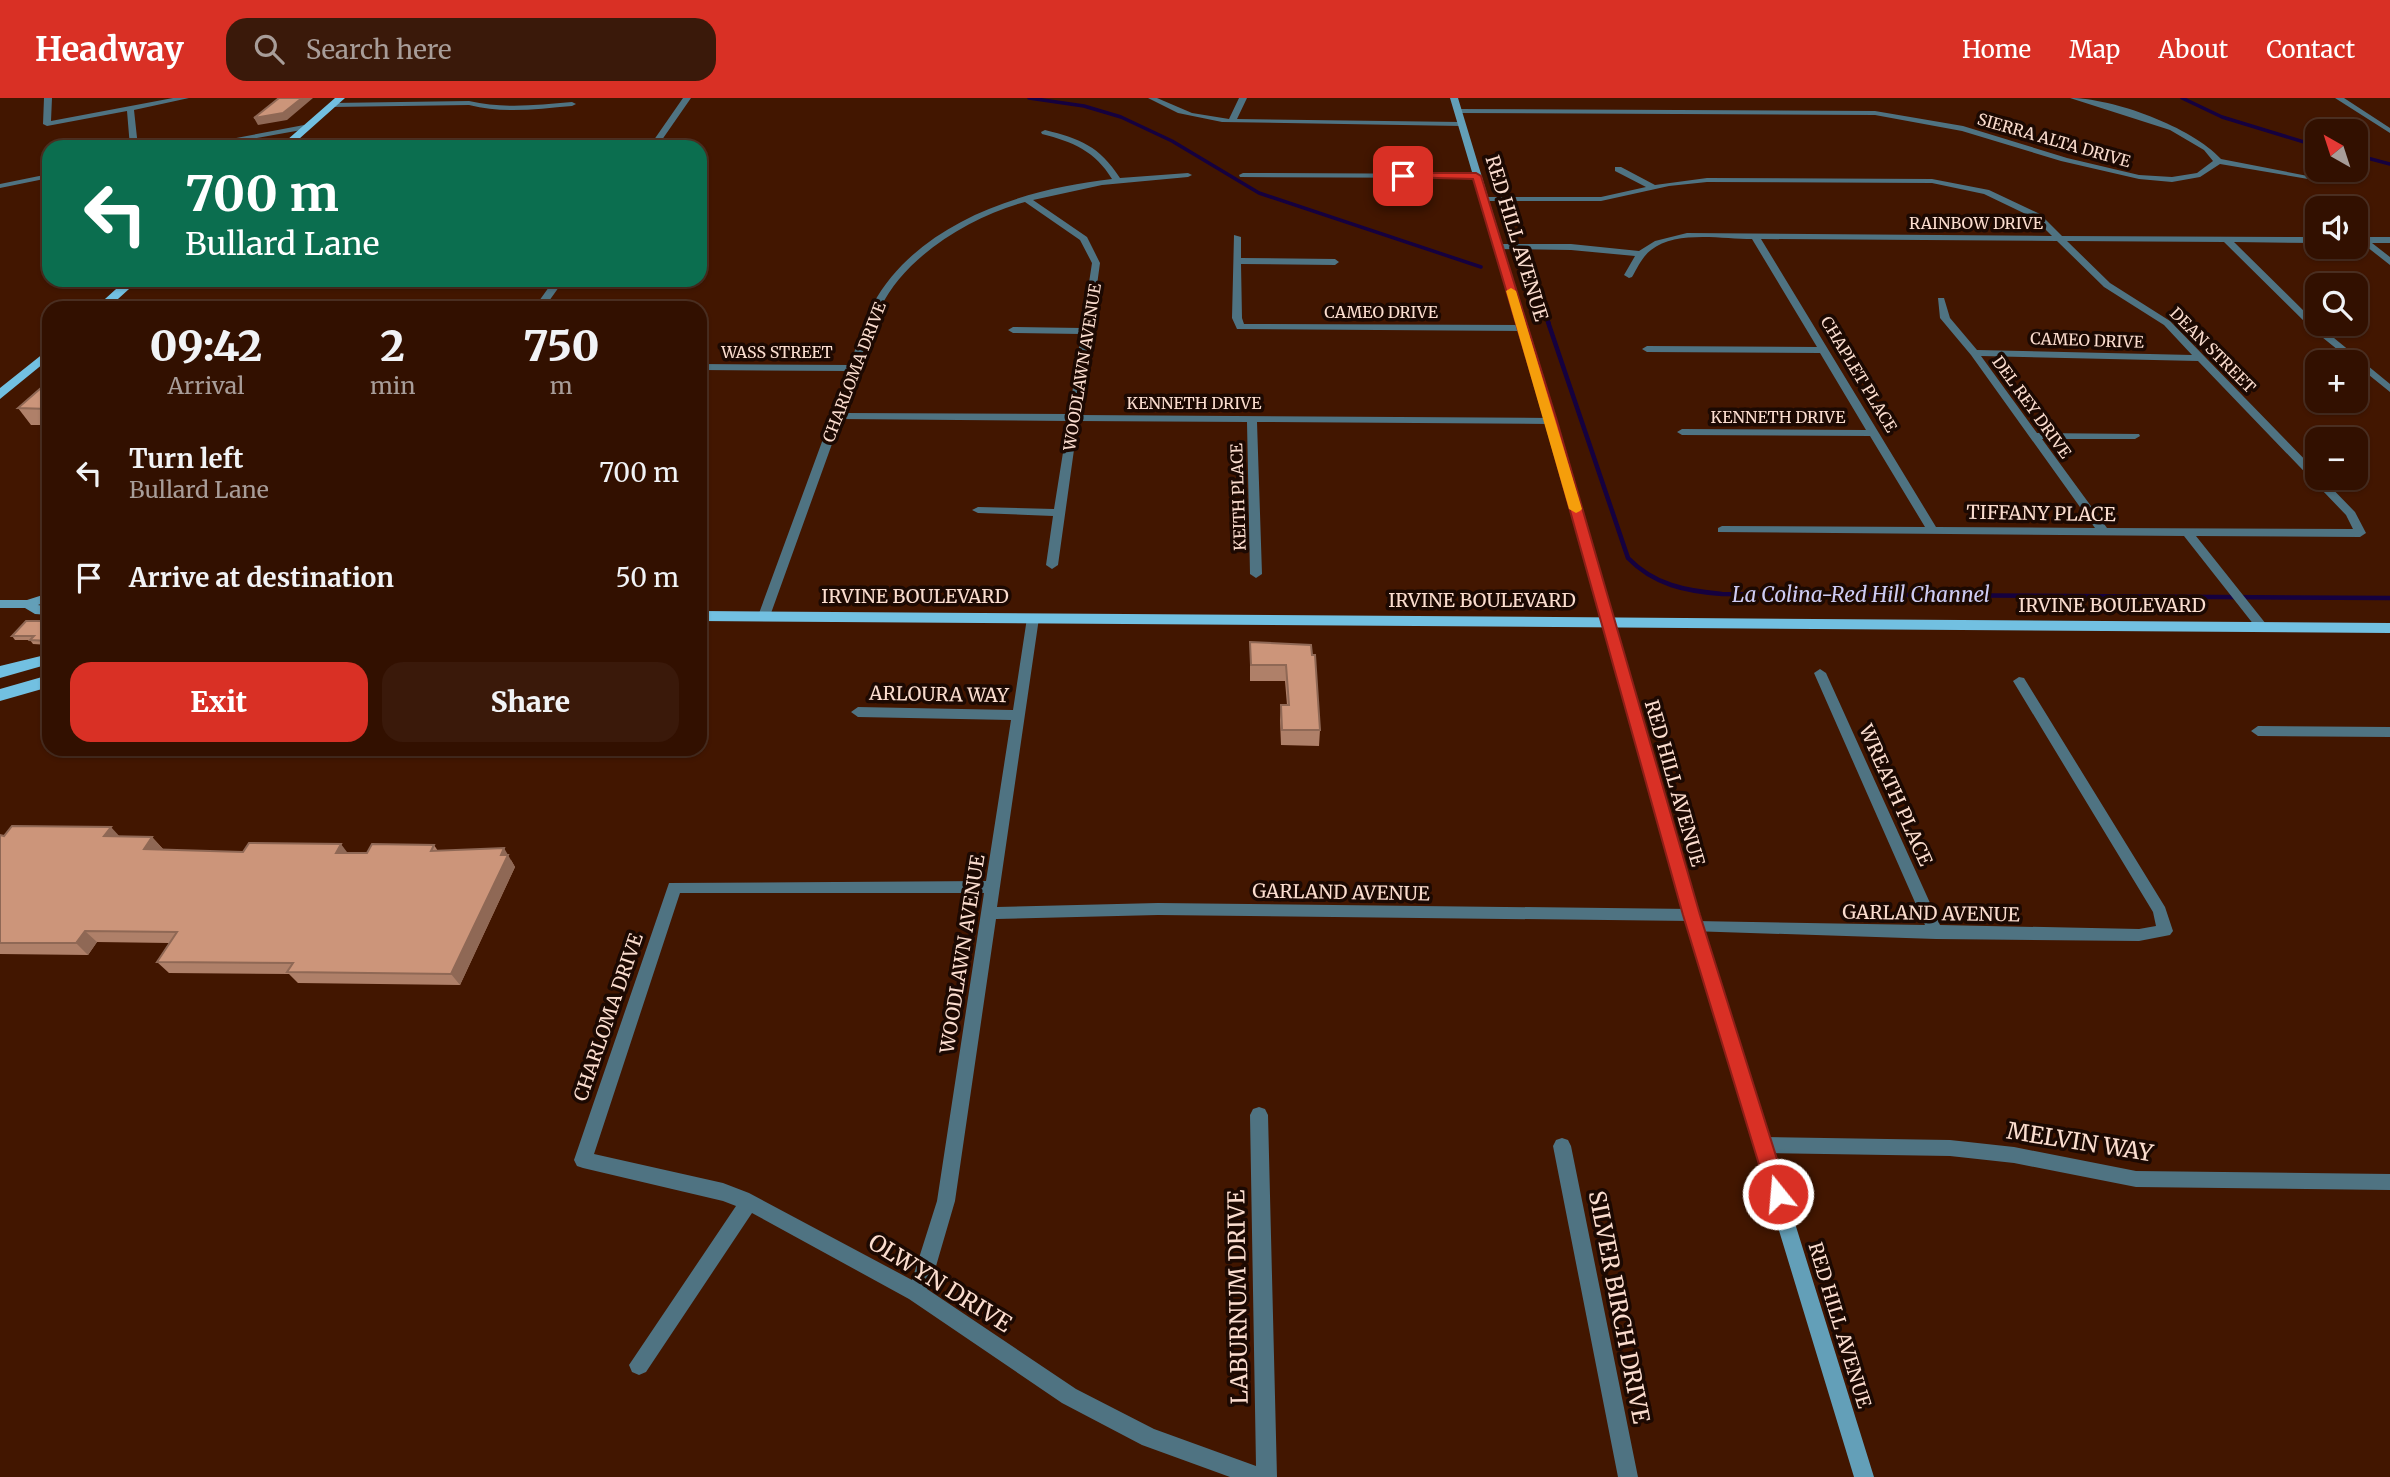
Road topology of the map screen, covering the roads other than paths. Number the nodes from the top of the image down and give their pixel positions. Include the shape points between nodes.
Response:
1 (48, 98) edge
2 (186, 98) edge
3 (687, 98) edge
4 (1152, 98) edge
5 (1242, 98) edge
6 (1454, 98) edge
7 (2074, 98) edge
8 (2339, 98) edge
9 (336, 101) edge
10 (575, 101) edge
11 (130, 108) junction
12 (1458, 111) junction
13 (566, 112) dead end
14 (1232, 121) junction
15 (1461, 124) junction
16 (304, 127) junction
17 (2390, 131) edge
18 (1045, 132) dead end
19 (133, 140) edge
20 (232, 140) edge
21 (291, 140) edge
22 (658, 140) edge
23 (2218, 161) junction
24 (1737, 167) dead end
25 (1858, 168) dead end
26 (1618, 169) dead end
27 (1188, 175) dead end
28 (1243, 175) dead end
29 (1476, 176) junction
30 (2305, 176) edge
31 (42, 177) edge
32 (1116, 180) junction
33 (1745, 180) junction
34 (1868, 180) junction
35 (0, 186) edge
36 (1655, 188) junction
37 (1483, 199) junction
38 (1027, 200) junction
39 (1755, 236) junction
40 (1237, 237) dead end
41 (2061, 238) junction
42 (2226, 239) junction
43 (2305, 240) edge
44 (2368, 240) edge
45 (2390, 240) edge
46 (1497, 246) junction
47 (2368, 246) edge
48 (1639, 254) junction
49 (1238, 261) junction
50 (1335, 262) dead end
51 (2390, 262) edge
52 (1629, 275) dead end
53 (125, 287) edge
54 (1941, 300) dead end
55 (109, 301) edge
56 (1522, 328) junction
57 (1013, 330) dead end
58 (1088, 331) junction
59 (1647, 349) dead end
60 (1824, 350) junction
61 (1974, 353) junction
62 (2200, 358) junction
63 (42, 362) edge
64 (707, 367) edge
65 (854, 368) junction
66 (2390, 389) edge
67 (0, 395) edge
68 (837, 416) junction
69 (1074, 418) junction
70 (1252, 419) junction
71 (1551, 421) junction
72 (1682, 432) dead end
73 (1874, 433) junction
74 (2034, 436) junction
75 (2135, 436) dead end
76 (978, 510) dead end
77 (1059, 513) junction
78 (1722, 530) dead end
79 (1932, 530) junction
80 (2102, 531) junction
81 (2188, 533) junction
82 (2360, 533) joint
83 (1052, 565) dead end
84 (1256, 574) dead end
85 (42, 599) edge
86 (0, 604) edge
87 (28, 604) junction
88 (42, 611) edge
89 (707, 616) edge
90 (764, 616) junction
91 (1033, 618) junction
92 (1608, 622) junction
93 (2262, 627) junction
94 (2390, 628) edge
95 (42, 661) edge
96 (0, 672) edge
97 (1820, 673) dead end
98 (2019, 681) dead end
99 (42, 683) edge
100 (0, 695) edge
101 (858, 712) dead end
102 (1019, 715) junction
103 (2258, 730) dead end
104 (2390, 732) edge
105 (993, 887) junction
106 (989, 913) junction
107 (1693, 921) junction
108 (1937, 933) junction
109 (1259, 1115) dead end
110 (1763, 1145) junction
111 (1562, 1146) dead end
112 (583, 1160) joint
113 (2390, 1182) edge
114 (749, 1202) junction
115 (916, 1292) junction
116 (639, 1365) dead end
117 (1259, 1477) edge
118 (1267, 1477) edge
119 (1629, 1477) edge
120 (1864, 1477) edge

1 - 11 street via 47,124
2 - 11 street
3 - 22 street
4 - 14 street via 1197,117
5 - 14 street
6 - 12 main road, RED HILL AVENUE
7 - 23 street via 2187,136
8 - 17 street
9 - 10 street via 469,103 513,109
9 - 16 main road
10 - 13 street
11 - 19 street
12 - 15 main road, RED HILL AVENUE
12 - 23 street, SIERRA ALTA DRIVE via 1875,113 1967,129 2126,176 2174,179 2197,175
14 - 15 street
15 - 29 main road, RED HILL AVENUE
16 - 20 street
16 - 21 main road
18 - 32 street via 1091,148
23 - 30 street
24 - 33 street
25 - 34 street
26 - 36 street
27 - 32 street, CHARLOMA DRIVE
28 - 29 street
29 - 37 main road, RED HILL AVENUE
31 - 35 street
32 - 38 street, CHARLOMA DRIVE
33 - 34 street, DEAN STREET
33 - 36 street, DEAN STREET via 1687,181
34 - 41 street, DEAN STREET via 1953,183 1986,192 2026,210
36 - 37 street, DEAN STREET via 1601,199
37 - 46 main road, RED HILL AVENUE
38 - 58 street, WOODLAWN AVENUE via 1084,239 1093,254 1096,272
38 - 65 street, CHARLOMA DRIVE via 950,233 901,270 877,305
39 - 41 street, RAINBOW DRIVE
39 - 48 street, RAINBOW DRIVE via 1688,236 1658,243
39 - 60 street, CHAPLET PLACE
40 - 49 street
41 - 42 street, RAINBOW DRIVE
41 - 62 street, DEAN STREET via 2107,285 2167,323
42 - 43 street, RAINBOW DRIVE
42 - 66 street via 2315,327
44 - 45 street
46 - 48 street via 1584,247
46 - 56 main road, RED HILL AVENUE
47 - 51 street
48 - 52 street
49 - 50 street
49 - 56 street, CAMEO DRIVE via 1240,327
53 - 55 main road
54 - 61 street, DEL REY DRIVE via 1945,318
56 - 71 main road, RED HILL AVENUE
57 - 58 street
58 - 69 street, WOODLAWN AVENUE
59 - 60 street
60 - 73 street, CHAPLET PLACE
61 - 62 street, CAMEO DRIVE
61 - 74 street, DEL REY DRIVE
62 - 82 street, DEAN STREET via 2351,514
63 - 67 main road
64 - 65 street, WASS STREET
65 - 68 street, CHARLOMA DRIVE
68 - 69 street, KENNETH DRIVE
68 - 90 street, CHARLOMA DRIVE
69 - 70 street, KENNETH DRIVE
69 - 77 street, WOODLAWN AVENUE
70 - 71 street, KENNETH DRIVE
70 - 84 street, KEITH PLACE
71 - 92 main road, RED HILL AVENUE
72 - 73 street, KENNETH DRIVE
73 - 79 street, CHAPLET PLACE
74 - 75 street
74 - 80 street, DEL REY DRIVE
76 - 77 street
77 - 83 street, WOODLAWN AVENUE
78 - 79 street, TIFFANY PLACE
79 - 80 street, TIFFANY PLACE
80 - 81 street, TIFFANY PLACE
81 - 82 street, TIFFANY PLACE
81 - 93 street
85 - 87 main road
86 - 87 main road
87 - 88 main road
89 - 90 main road, IRVINE BOULEVARD
90 - 91 main road, IRVINE BOULEVARD
91 - 92 main road, IRVINE BOULEVARD
91 - 102 street, WOODLAWN AVENUE
92 - 93 main road, IRVINE BOULEVARD
92 - 107 main road, RED HILL AVENUE
93 - 94 main road, IRVINE BOULEVARD
95 - 96 main road
97 - 108 street, WREATH PLACE
98 - 108 street, GARLAND AVENUE via 2160,911 2165,931 2139,935
99 - 100 main road
101 - 102 street, ARLOURA WAY
102 - 105 street, WOODLAWN AVENUE
103 - 104 street
105 - 106 street, WOODLAWN AVENUE
105 - 112 street, CHARLOMA DRIVE via 674,887
106 - 107 street, GARLAND AVENUE via 1158,909
106 - 115 street, WOODLAWN AVENUE via 946,1201
107 - 108 street, GARLAND AVENUE
107 - 110 main road, RED HILL AVENUE
109 - 118 street, LABURNUM DRIVE
110 - 113 street, MELVIN WAY via 1950,1148 2014,1155 2136,1179
110 - 120 main road, RED HILL AVENUE
111 - 119 street, SILVER BIRCH DRIVE
112 - 114 street, OLWYN DRIVE
114 - 115 street, OLWYN DRIVE
114 - 116 street
115 - 117 street, OLWYN DRIVE via 1069,1395 1149,1438

